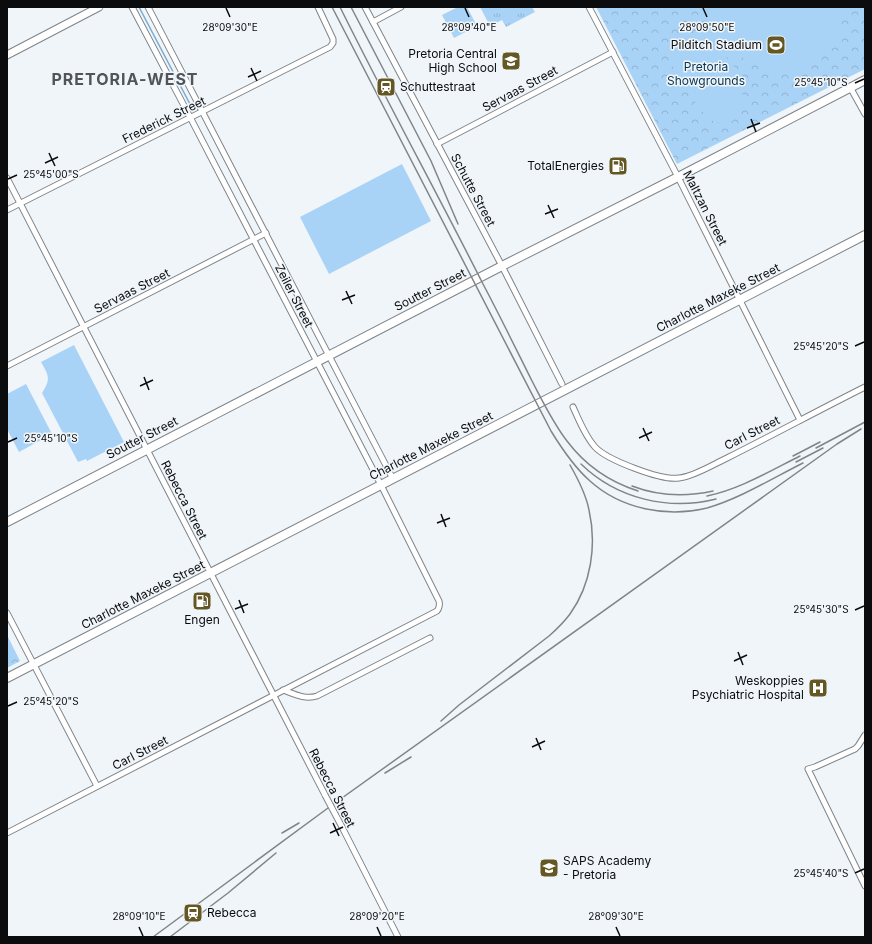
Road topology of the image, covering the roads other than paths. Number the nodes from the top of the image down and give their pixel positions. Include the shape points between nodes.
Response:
1 (99, 7) edge
2 (132, 7) edge
3 (148, 7) edge
4 (318, 7) edge
5 (365, 7) edge
6 (401, 7) edge
7 (589, 7) edge
8 (373, 22) junction
9 (613, 52) junction
10 (7, 55) edge
11 (865, 80) edge
12 (850, 87) junction
13 (203, 112) junction
14 (865, 114) edge
15 (190, 117) junction
16 (437, 144) junction
17 (678, 177) junction
18 (7, 178) edge
19 (20, 203) junction
20 (7, 210) edge
21 (266, 233) junction
22 (865, 236) edge
23 (254, 240) junction
24 (502, 266) junction
25 (740, 300) junction
26 (83, 327) junction
27 (329, 356) junction
28 (317, 362) junction
29 (7, 366) edge
30 (562, 384) dead end
31 (865, 387) edge
32 (573, 407) dead end
33 (800, 420) junction
34 (146, 450) junction
35 (393, 479) junction
36 (381, 485) junction
37 (7, 522) edge
38 (211, 573) junction
39 (437, 596) joint
40 (7, 612) edge
41 (430, 638) dead end
42 (34, 664) junction
43 (7, 678) edge
44 (283, 690) junction
45 (273, 695) junction
46 (865, 735) edge
47 (97, 786) junction
48 (7, 833) edge
49 (865, 886) edge
50 (398, 937) edge

1 - 10 main road
2 - 15 street, Zeiler Street
3 - 13 street, Zeiler Street
4 - 13 street, Frederick Street via 332,35 333,42 330,47
5 - 8 street, Schutte Street
6 - 8 street
7 - 9 street, Maltzan Street
8 - 16 street, Schutte Street
9 - 16 street, Servaas Street
9 - 17 street, Maltzan Street
11 - 12 main road, Soutter Street
12 - 14 street
12 - 17 main road, Soutter Street
13 - 15 street, Frederick Street
13 - 21 street, Zeiler Street
15 - 19 street, Frederick Street
15 - 23 street, Zeiler Street
16 - 24 street, Schutte Street
17 - 24 main road, Soutter Street
17 - 25 street, Maltzan Street
18 - 19 street, Rebecca Street
19 - 20 street, Frederick Street
19 - 26 street, Rebecca Street
21 - 23 street, Servaas Street
21 - 27 street, Zeiler Street
22 - 25 main road, Charlotte Maxeke Street
23 - 26 street, Servaas Street
23 - 28 street, Zeiler Street
24 - 27 main road, Soutter Street
24 - 30 street, Schutte Street
25 - 33 street, Maltzan Street
25 - 35 main road, Charlotte Maxeke Street
26 - 29 street, Servaas Street
26 - 34 street, Rebecca Street
27 - 28 main road, Soutter Street
27 - 35 street, Zeiler Street
28 - 34 main road, Soutter Street
28 - 36 street, Zeiler Street
31 - 33 street, Carl Street
32 - 33 street, Carl Street via 595,448 620,463 673,479 686,477
34 - 37 main road, Soutter Street
34 - 38 street, Rebecca Street
35 - 36 main road, Charlotte Maxeke Street
36 - 38 main road, Charlotte Maxeke Street
36 - 39 street, Zeiler Street
38 - 42 main road, Charlotte Maxeke Street
38 - 45 street, Rebecca Street
39 - 44 street, Carl Street via 440,603 437,611
40 - 42 street
41 - 44 street via 316,696 304,698
42 - 43 main road, Charlotte Maxeke Street
42 - 47 street
44 - 45 street, Carl Street
45 - 47 street, Carl Street
45 - 50 street, Rebecca Street, bridge
46 - 49 street via 858,746 808,769
47 - 48 street, Carl Street

